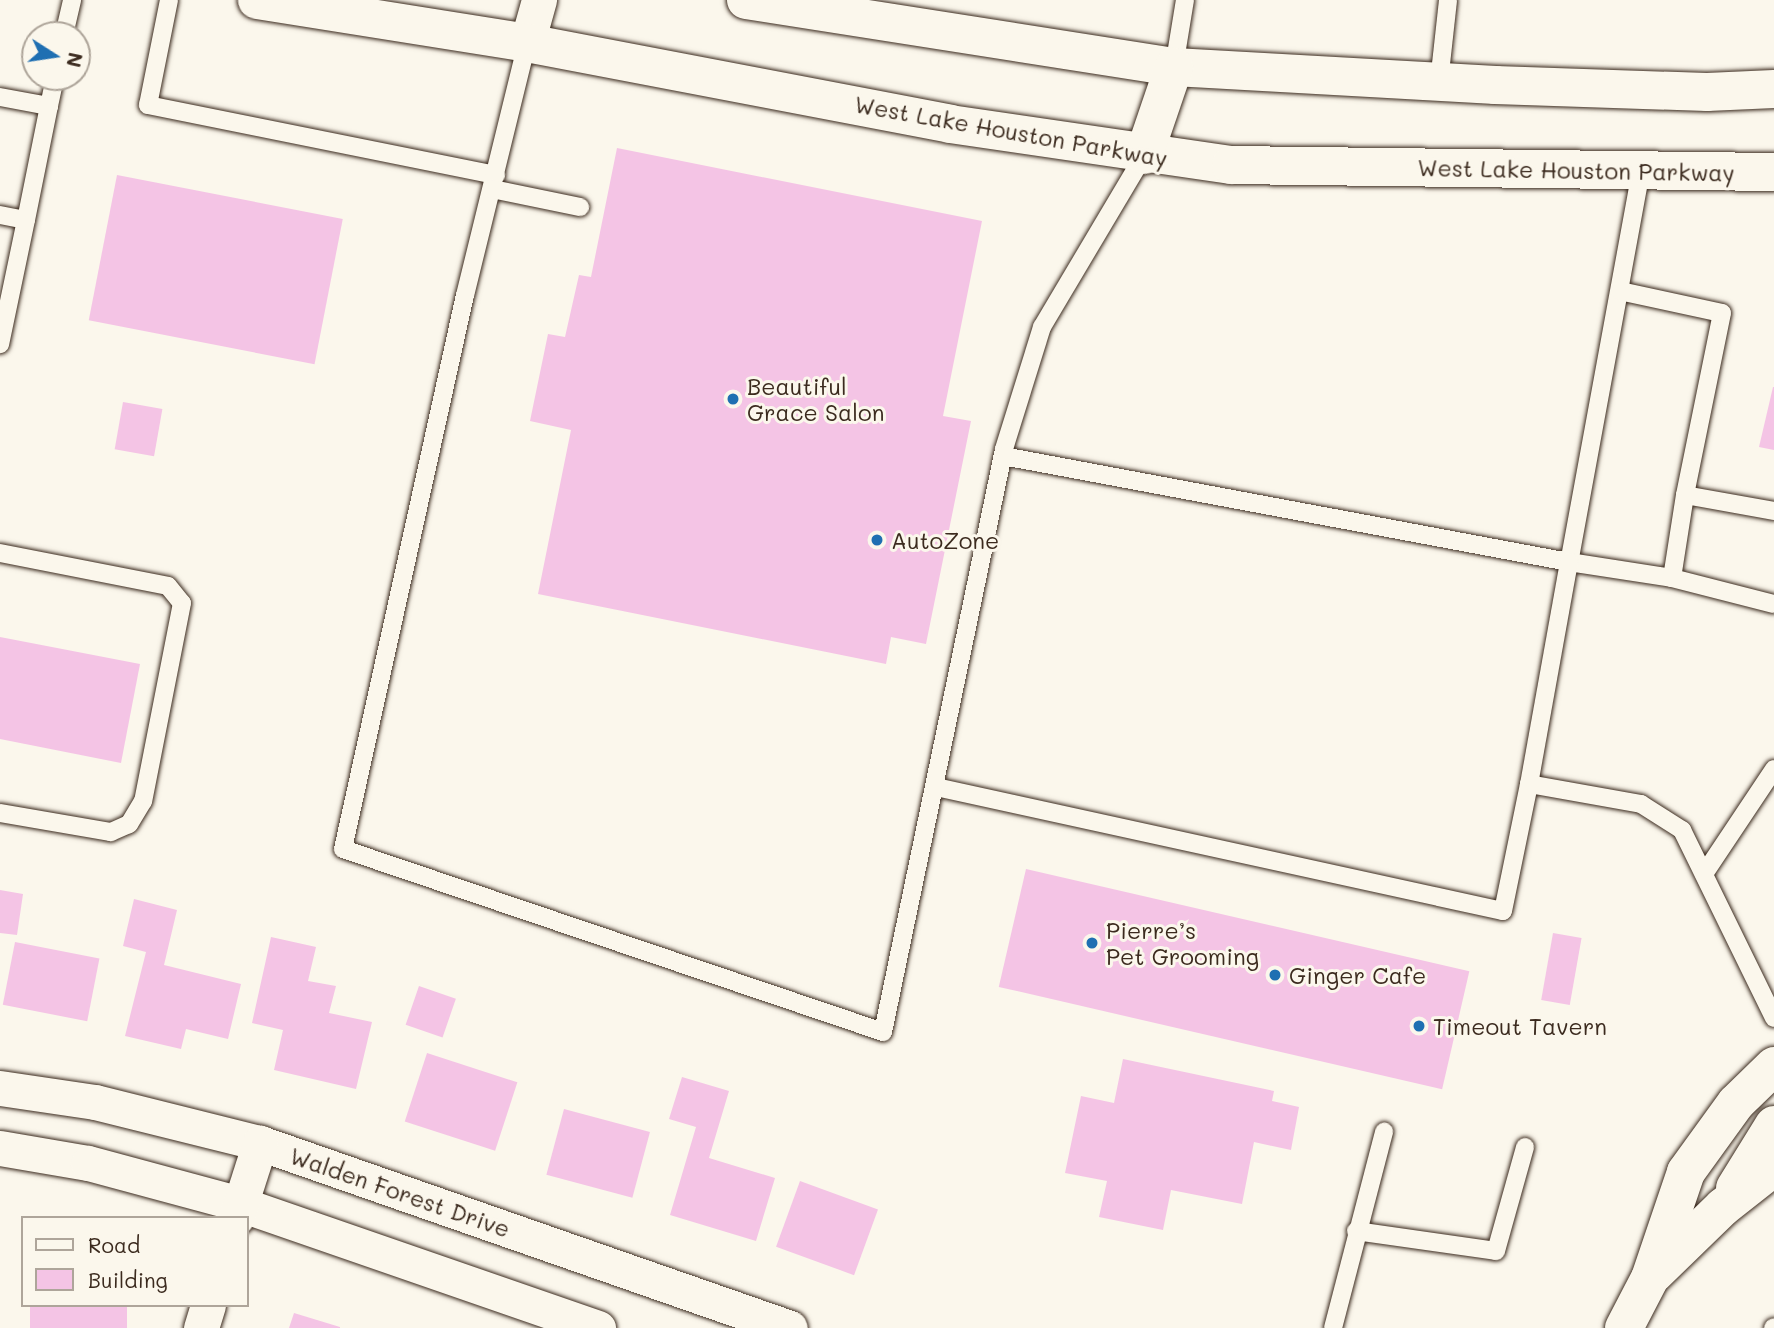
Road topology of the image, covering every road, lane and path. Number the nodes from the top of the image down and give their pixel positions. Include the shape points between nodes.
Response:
1 (72, 0) edge
2 (169, 0) edge
3 (257, 0) edge
4 (539, 0) edge
5 (746, 0) edge
6 (1185, 0) edge
7 (1448, 0) edge
8 (829, 8) edge
9 (67, 21) edge
10 (527, 43) junction
11 (1174, 67) junction
12 (1439, 82) junction
13 (1774, 89) edge
14 (52, 91) edge
15 (0, 97) edge
16 (49, 106) junction
17 (1144, 155) junction
18 (1640, 171) junction
19 (1774, 172) edge
20 (494, 182) junction
21 (580, 207) dead end
22 (0, 215) edge
23 (26, 220) junction
24 (1620, 291) junction
25 (0, 344) edge
26 (1003, 456) junction
27 (1685, 495) junction
28 (1774, 511) edge
29 (0, 553) edge
30 (1569, 562) junction
31 (1672, 578) junction
32 (1774, 604) edge
33 (1774, 769) edge
34 (1529, 784) junction
35 (936, 787) junction
36 (0, 813) edge
37 (1704, 874) junction
38 (1774, 1018) edge
39 (1774, 1066) edge
40 (0, 1088) edge
41 (1774, 1125) edge
42 (1384, 1132) dead end
43 (260, 1143) junction
44 (1525, 1147) dead end
45 (0, 1148) edge
46 (1774, 1167) edge
47 (1723, 1207) junction
48 (238, 1211) edge
49 (1356, 1231) junction
50 (1650, 1278) junction
51 (207, 1307) edge
52 (201, 1328) edge
53 (598, 1328) edge
54 (790, 1328) edge
55 (1332, 1328) edge
56 (1624, 1328) edge

1 - 9 lane
2 - 20 lane via 148,105
3 - 10 main road, West Lake Houston Parkway
4 - 10 street
5 - 8 main road
6 - 11 lane
7 - 12 lane
8 - 11 main road
10 - 17 main road, West Lake Houston Parkway via 950,124
10 - 20 lane
11 - 12 main road
11 - 17 main road
12 - 13 main road via 1707,92
14 - 16 lane
15 - 16 lane
16 - 23 lane
17 - 18 main road, West Lake Houston Parkway via 1231,165
17 - 26 lane via 1042,327
18 - 19 main road, West Lake Houston Parkway
18 - 24 lane
20 - 21 lane
20 - 35 lane via 343,849 883,1032
22 - 23 lane
23 - 25 lane
24 - 27 lane via 1722,313
24 - 30 lane
26 - 30 lane
26 - 35 lane
27 - 28 lane
27 - 31 lane
29 - 36 lane via 167,586 182,603 143,801 129,824 111,832
30 - 31 lane
30 - 34 lane
31 - 32 lane
33 - 37 lane
34 - 35 lane via 1503,911
34 - 37 lane via 1641,804 1682,830
37 - 38 lane
39 - 50 main road via 1736,1103 1686,1172
40 - 43 street, Walden Forest Drive via 95,1102
41 - 47 main road
42 - 49 lane
43 - 48 street
43 - 54 street, Walden Forest Drive
44 - 49 lane via 1496,1251
45 - 48 street via 88,1163
46 - 47 main road
47 - 50 main road
48 - 53 street
49 - 55 lane
50 - 56 main road
51 - 52 street

